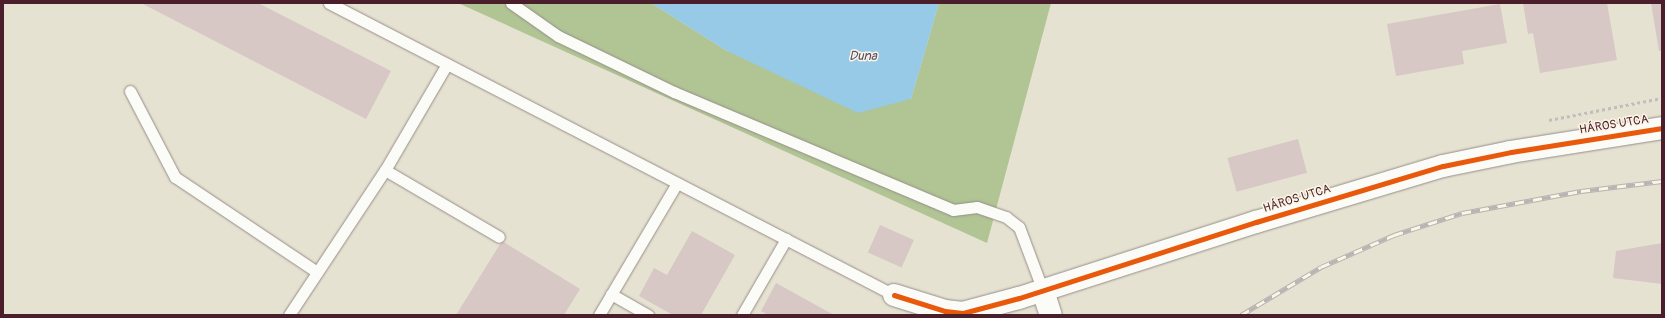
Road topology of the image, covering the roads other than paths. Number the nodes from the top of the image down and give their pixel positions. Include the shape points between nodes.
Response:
1 (329, 3) edge
2 (511, 3) edge
3 (448, 64) junction
4 (130, 91) dead end
5 (1662, 128) edge
6 (385, 170) junction
7 (677, 183) junction
8 (499, 237) dead end
9 (786, 239) junction
10 (317, 272) junction
11 (1043, 290) junction
12 (611, 294) junction
13 (894, 295) joint
14 (289, 315) edge
15 (599, 315) edge
16 (648, 315) edge
17 (742, 315) edge
18 (1051, 315) edge

1 - 3 lane
2 - 11 lane via 558,36 674,92 953,210 977,207 1006,217 1020,227
3 - 6 lane
3 - 7 lane
4 - 10 lane via 175,177
5 - 11 street, HÁROS UTCA via 1510,152 1442,166
6 - 8 lane
6 - 10 lane
7 - 9 lane
7 - 12 lane
9 - 13 lane
9 - 17 lane
10 - 14 lane
11 - 13 street, HÁROS UTCA via 963,313 945,311
11 - 18 street
12 - 15 lane
12 - 16 lane

